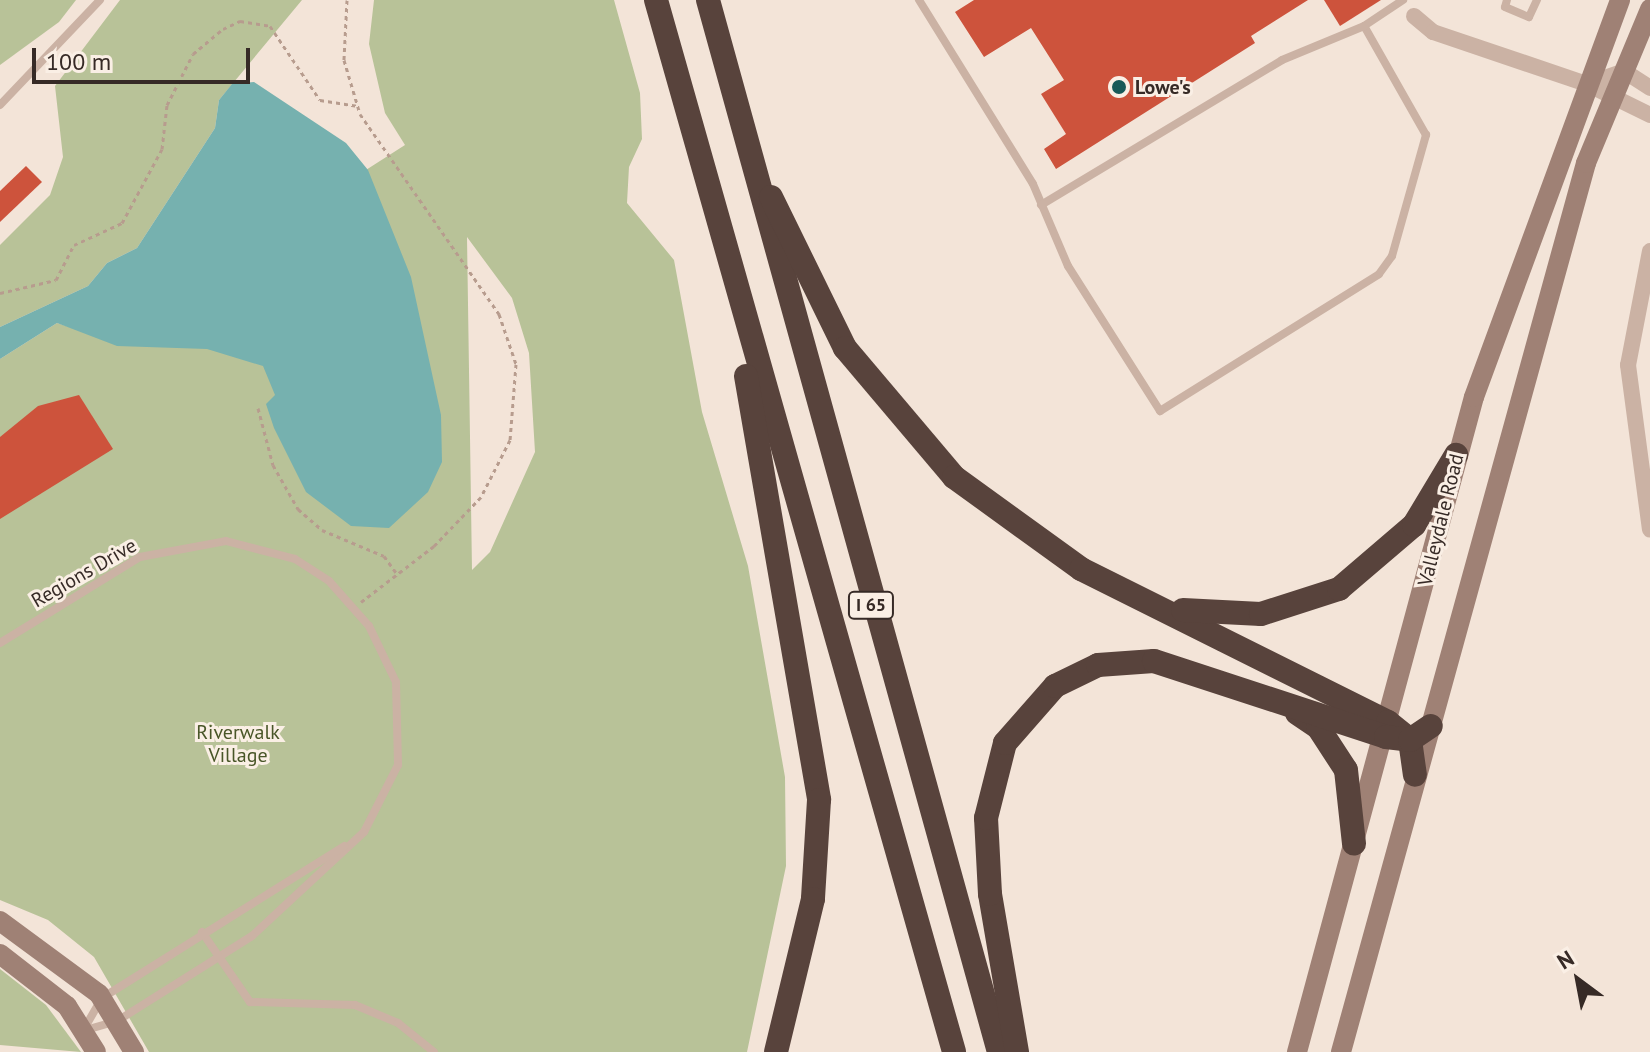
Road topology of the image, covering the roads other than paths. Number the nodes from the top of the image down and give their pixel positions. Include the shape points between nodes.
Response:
1 (100, 0) edge
2 (656, 0) edge
3 (708, 0) edge
4 (919, 0) edge
5 (1404, 0) edge
6 (1507, 0) edge
7 (1537, 0) edge
8 (1620, 0) edge
9 (1650, 9) edge
10 (1414, 16) joint
11 (1364, 26) junction
12 (1624, 71) junction
13 (1587, 84) junction
14 (1650, 88) edge
15 (1611, 100) junction
16 (0, 105) edge
17 (1650, 115) edge
18 (751, 155) junction
19 (1041, 205) junction
20 (1650, 251) edge
21 (732, 275) junction
22 (1456, 455) junction
23 (1650, 530) edge
24 (1164, 609) junction
25 (0, 643) edge
26 (1285, 705) junction
27 (1431, 726) junction
28 (1395, 733) junction
29 (1415, 775) junction
30 (364, 832) junction
31 (1354, 844) junction
32 (0, 921) edge
33 (202, 932) junction
34 (0, 954) edge
35 (219, 957) junction
36 (102, 998) junction
37 (117, 1021) junction
38 (84, 1030) junction
39 (96, 1052) edge
40 (134, 1052) edge
41 (434, 1052) edge
42 (776, 1052) edge
43 (954, 1052) edge
44 (999, 1052) edge
45 (1017, 1052) edge
46 (1297, 1052) edge
47 (1341, 1052) edge

1 - 16 lane
2 - 21 highway, I 65
3 - 18 highway, I 65
4 - 19 lane
5 - 10 lane
5 - 11 lane
6 - 7 lane via 1505,7 1529,17
8 - 13 main road, Valleydale Road
9 - 12 main road
10 - 13 street via 1433,32
11 - 19 lane via 1282,60
11 - 19 lane via 1426,135 1392,256 1379,274 1160,411 1068,266
12 - 13 street
12 - 14 street
12 - 15 main road
13 - 15 street
13 - 22 main road, Valleydale Road
15 - 17 street
15 - 27 main road via 1586,163
18 - 24 highway via 830,324 920,445 1041,545
18 - 44 highway, I 65
20 - 23 street via 1628,365
21 - 42 highway via 817,762 813,899
21 - 43 highway, I 65
22 - 24 highway via 1414,525 1339,589 1245,616
22 - 28 main road, Valleydale Road
24 - 28 highway
25 - 30 lane, Regions Drive via 140,557 196,542 239,542 295,559 354,606 391,668 402,721 393,782
26 - 28 highway
26 - 31 highway via 1318,727 1342,762
26 - 45 highway via 1184,668 1127,660 1063,682 1020,720 992,780 985,852
27 - 28 highway
27 - 29 main road
28 - 29 highway
28 - 31 main road, Valleydale Road
29 - 47 main road
30 - 33 lane, Regions Drive
30 - 35 lane, Regions Drive via 298,899
31 - 46 main road, Valleydale Road
32 - 36 main road via 43,947
33 - 35 lane
33 - 36 lane, Regions Drive
34 - 38 main road via 40,981
35 - 37 lane, Regions Drive
35 - 41 lane via 255,1005 355,1005 398,1023
36 - 37 main road
36 - 38 lane, Regions Drive
37 - 38 lane, Regions Drive
37 - 40 main road
38 - 39 main road

